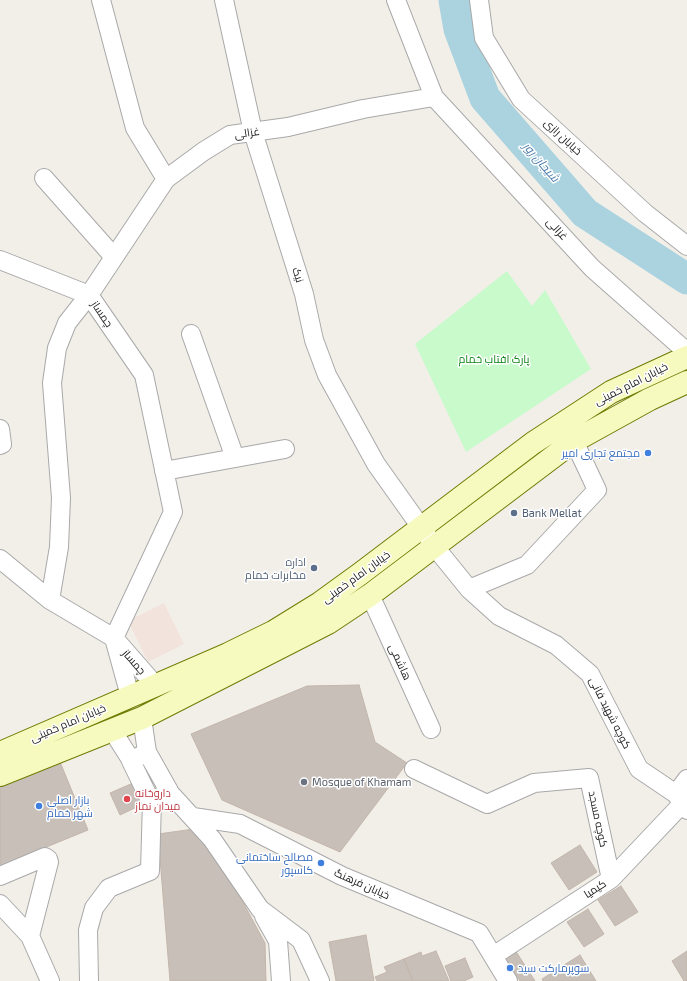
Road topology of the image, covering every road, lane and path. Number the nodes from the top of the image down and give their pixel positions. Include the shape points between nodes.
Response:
1 (101, 0) edge
2 (224, 0) edge
3 (396, 0) edge
4 (479, 0) edge
5 (434, 97) junction
6 (253, 132) junction
7 (44, 178) dead end
8 (166, 179) junction
9 (687, 246) edge
10 (114, 257) junction
11 (0, 260) edge
12 (89, 295) junction
13 (190, 334) dead end
14 (687, 352) edge
15 (687, 357) edge
16 (687, 382) edge
17 (0, 428) edge
18 (574, 441) junction
19 (0, 445) edge
20 (285, 449) dead end
21 (235, 458) junction
22 (164, 471) junction
23 (423, 528) junction
24 (435, 547) junction
25 (0, 559) edge
26 (469, 589) junction
27 (370, 596) junction
28 (50, 600) junction
29 (114, 638) junction
30 (155, 685) junction
31 (130, 696) junction
32 (103, 708) junction
33 (142, 718) junction
34 (431, 728) dead end
35 (112, 730) junction
36 (147, 752) junction
37 (0, 753) edge
38 (131, 760) junction
39 (414, 769) dead end
40 (0, 775) edge
41 (687, 779) edge
42 (169, 792) junction
43 (152, 801) junction
44 (682, 803) edge
45 (193, 817) junction
46 (0, 876) edge
47 (611, 879) junction
48 (0, 904) edge
49 (260, 908) junction
50 (30, 936) junction
51 (493, 956) junction
52 (50, 981) edge
53 (89, 981) edge
54 (281, 981) edge
55 (320, 981) edge
56 (508, 981) edge

1 - 8 street via 135,128
2 - 6 street, نیک
3 - 5 street, غزالی
4 - 9 street, خیابان رازی via 484,38 521,99 645,213
5 - 6 street, غزالی
5 - 14 street, غزالی via 592,268
6 - 8 street, غزالی via 230,135
6 - 23 street, نیک via 304,294 314,340 327,375 376,464
7 - 10 street
8 - 10 street, چمساز
10 - 12 street, چمساز
11 - 12 street
12 - 22 street, چمساز via 144,376
12 - 28 street via 67,323 57,348 52,383 61,498 60,547
13 - 21 street
15 - 23 main road, خیابان امام خمینی via 597,400 533,442
16 - 18 main road, خیابان امام خمینی via 650,399
17 - 19 street
18 - 24 main road, خیابان امام خمینی
18 - 26 street via 597,490 527,565
20 - 21 street
21 - 22 street
22 - 29 street, چمساز via 173,512
23 - 24 street, نیک
23 - 30 main road, خیابان امام خمینی via 320,603 273,632
24 - 26 street, کوچه شهید فانی
24 - 27 main road, خیابان امام خمینی
25 - 28 street, چمساز
26 - 44 street, کوچه شهید فانی via 499,616 556,645 590,674 639,769
27 - 33 main road, خیابان امام خمینی via 328,623
27 - 34 street, هاشمی
28 - 29 street, چمساز
29 - 30 street, چمساز
29 - 31 street, چمساز
30 - 31 main road, خیابان امام خمینی
31 - 32 main road, خیابان امام خمینی
32 - 35 main road
32 - 37 main road, خیابان امام خمینی
33 - 35 main road, خیابان امام خمینی
33 - 36 street
35 - 38 street
35 - 40 main road, خیابان امام خمینی
36 - 38 street
36 - 42 street
38 - 43 street
39 - 47 street, کوچه مسجد via 487,804 534,783 589,778
41 - 44 street, کیمیا
42 - 43 street
42 - 45 street
43 - 53 street via 150,871 109,888 94,908 88,930
44 - 47 street, کیمیا
45 - 49 street via 212,839
45 - 51 street, خیابان فرهنگ via 240,824 342,876 479,934
46 - 50 street via 45,857 48,859
47 - 51 street, کیمیا
48 - 50 street
49 - 54 street via 278,941
49 - 55 street via 301,940
50 - 52 street
51 - 56 street, خیابان فرهنگ

